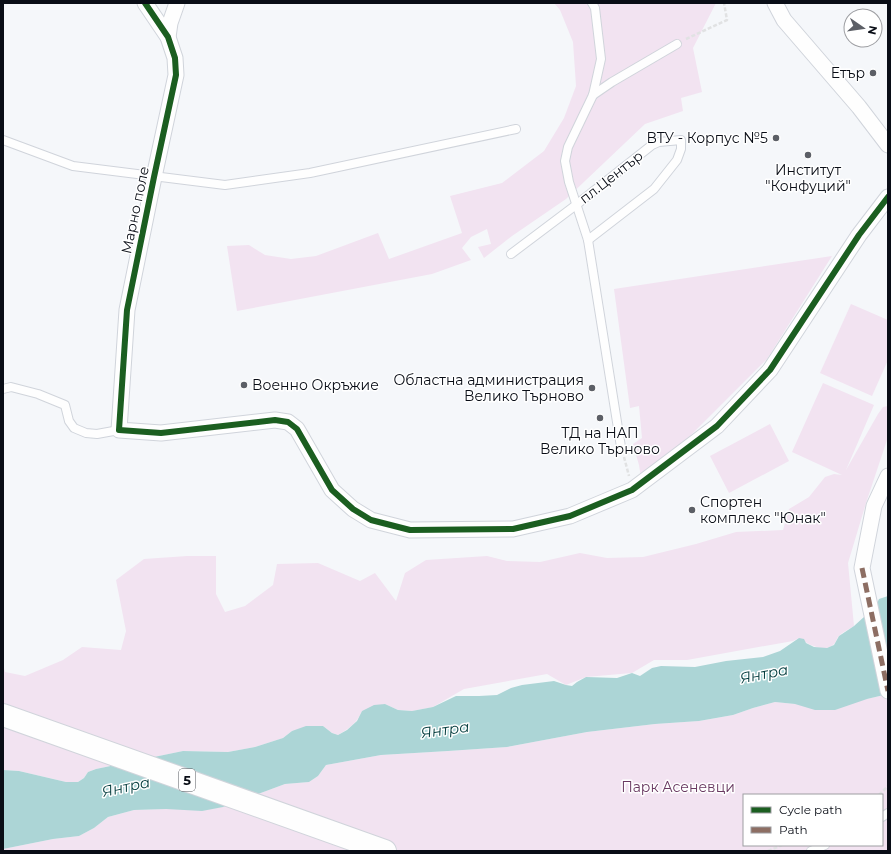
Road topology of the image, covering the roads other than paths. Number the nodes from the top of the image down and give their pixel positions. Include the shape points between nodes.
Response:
1 (145, 3) edge
2 (177, 3) edge
3 (592, 3) edge
4 (775, 3) edge
5 (168, 37) junction
6 (676, 44) road end
7 (593, 95) junction
8 (516, 129) dead end
9 (3, 140) edge
10 (888, 145) edge
11 (154, 177) junction
12 (888, 197) edge
13 (576, 205) junction
14 (588, 240) junction
15 (511, 254) dead end
16 (3, 389) edge
17 (119, 430) junction
18 (621, 447) road end
19 (888, 476) edge
20 (888, 690) edge
21 (3, 715) edge
22 (823, 846) edge
23 (378, 848) edge
24 (811, 851) edge

1 - 5 street, Марно поле
2 - 5 street, Марно поле
3 - 7 lane via 595,8 601,59
4 - 10 street via 784,20 859,107
5 - 11 street, Марно поле via 175,58 176,75
6 - 7 lane
7 - 13 lane via 568,147 565,161
8 - 11 lane via 310,173 225,185
9 - 11 lane via 73,166
11 - 17 street, Марно поле via 127,310
12 - 17 street via 859,235 770,370 717,426 632,490 570,516 513,529 410,530 371,520 353,509 332,490 296,429 288,422 275,420 161,432
13 - 14 lane
13 - 14 lane, пл.Център via 652,145 681,140 677,160 654,189
13 - 15 lane, пл.Център
14 - 18 lane
16 - 17 lane via 11,387 31,392 65,405 69,421 74,428 86,433
19 - 20 street via 874,506 862,568
21 - 23 main road, 5
22 - 24 lane

